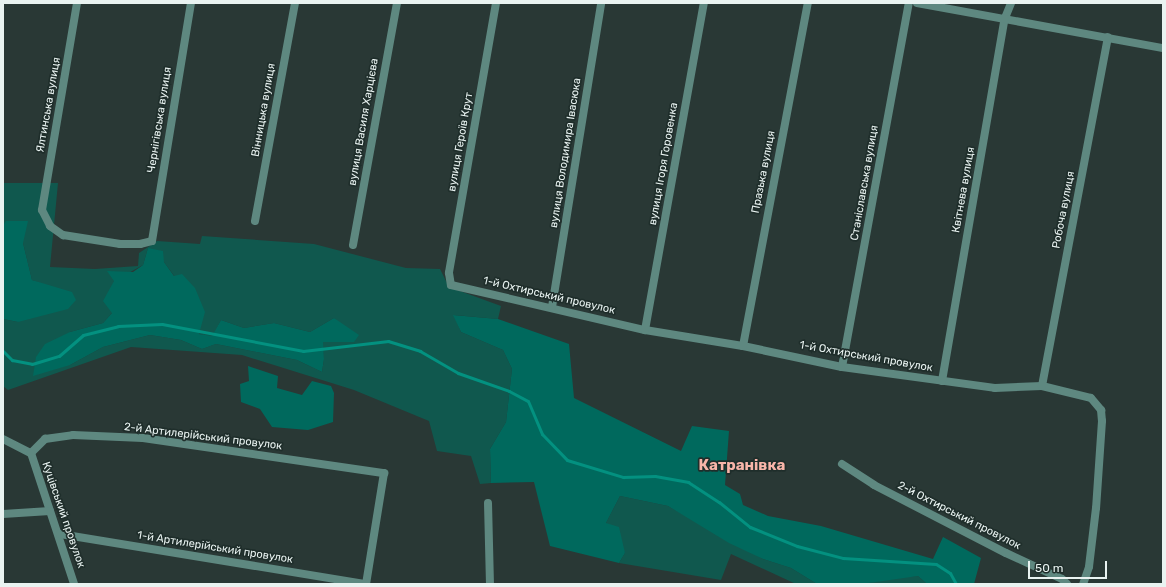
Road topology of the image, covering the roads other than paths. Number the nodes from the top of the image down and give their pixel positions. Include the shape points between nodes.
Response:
1 (77, 3) edge
2 (191, 3) edge
3 (295, 3) edge
4 (397, 3) edge
5 (496, 3) edge
6 (601, 3) edge
7 (704, 3) edge
8 (808, 3) edge
9 (909, 3) edge
10 (917, 3) edge
11 (1011, 3) edge
12 (1005, 18) junction
13 (1108, 37) junction
14 (1163, 48) edge
15 (255, 220) dead end
16 (152, 241) joint
17 (353, 245) dead end
18 (452, 285) joint
19 (552, 307) junction
20 (645, 330) junction
21 (743, 346) junction
22 (842, 366) junction
23 (942, 381) junction
24 (1042, 386) junction
25 (3, 439) edge
26 (31, 453) junction
27 (842, 464) dead end
28 (488, 502) dead end
29 (50, 511) junction
30 (3, 514) edge
31 (60, 534) junction
32 (74, 584) edge
33 (366, 584) edge
34 (490, 584) edge
35 (1068, 584) edge
36 (1083, 584) edge

1 - 16 street, Ялтинська вулиця via 42,210 50,226 63,235 120,244
2 - 16 street, Чернігівська вулиця
3 - 15 street, Вінницька вулиця
4 - 17 street, вулиця Василя Харцієва
5 - 18 street, вулиця Героїв Крут via 449,273
6 - 19 street, вулиця Володимира Івасюка
7 - 20 street, вулиця Ігоря Горовенка
8 - 21 street, Празька вулиця
9 - 22 street, Станіславська вулиця
10 - 12 street
11 - 12 street, Квітнева вулиця
12 - 13 street
12 - 23 street, Квітнева вулиця
13 - 14 street
13 - 24 street, Робоча вулиця
18 - 19 street, 1-й Охтирський провулок
19 - 20 street, 1-й Охтирський провулок
20 - 21 street, 1-й Охтирський провулок
21 - 22 street, 1-й Охтирський провулок
22 - 23 street, 1-й Охтирський провулок
23 - 24 street, 1-й Охтирський провулок via 995,388
24 - 36 street, 1-й Охтирський провулок via 1091,398 1101,410 1096,508 1089,567
25 - 26 street
26 - 29 street, Куцівський провулок
26 - 33 street, 2-й Артилерійський провулок via 45,439 73,435 143,438 384,473
27 - 35 street, 2-й Охтирський провулок via 874,485
28 - 34 street
29 - 30 street
29 - 31 street, Куцівський провулок
31 - 32 street, Куцівський провулок
31 - 33 street, 1-й Артилерійський провулок

